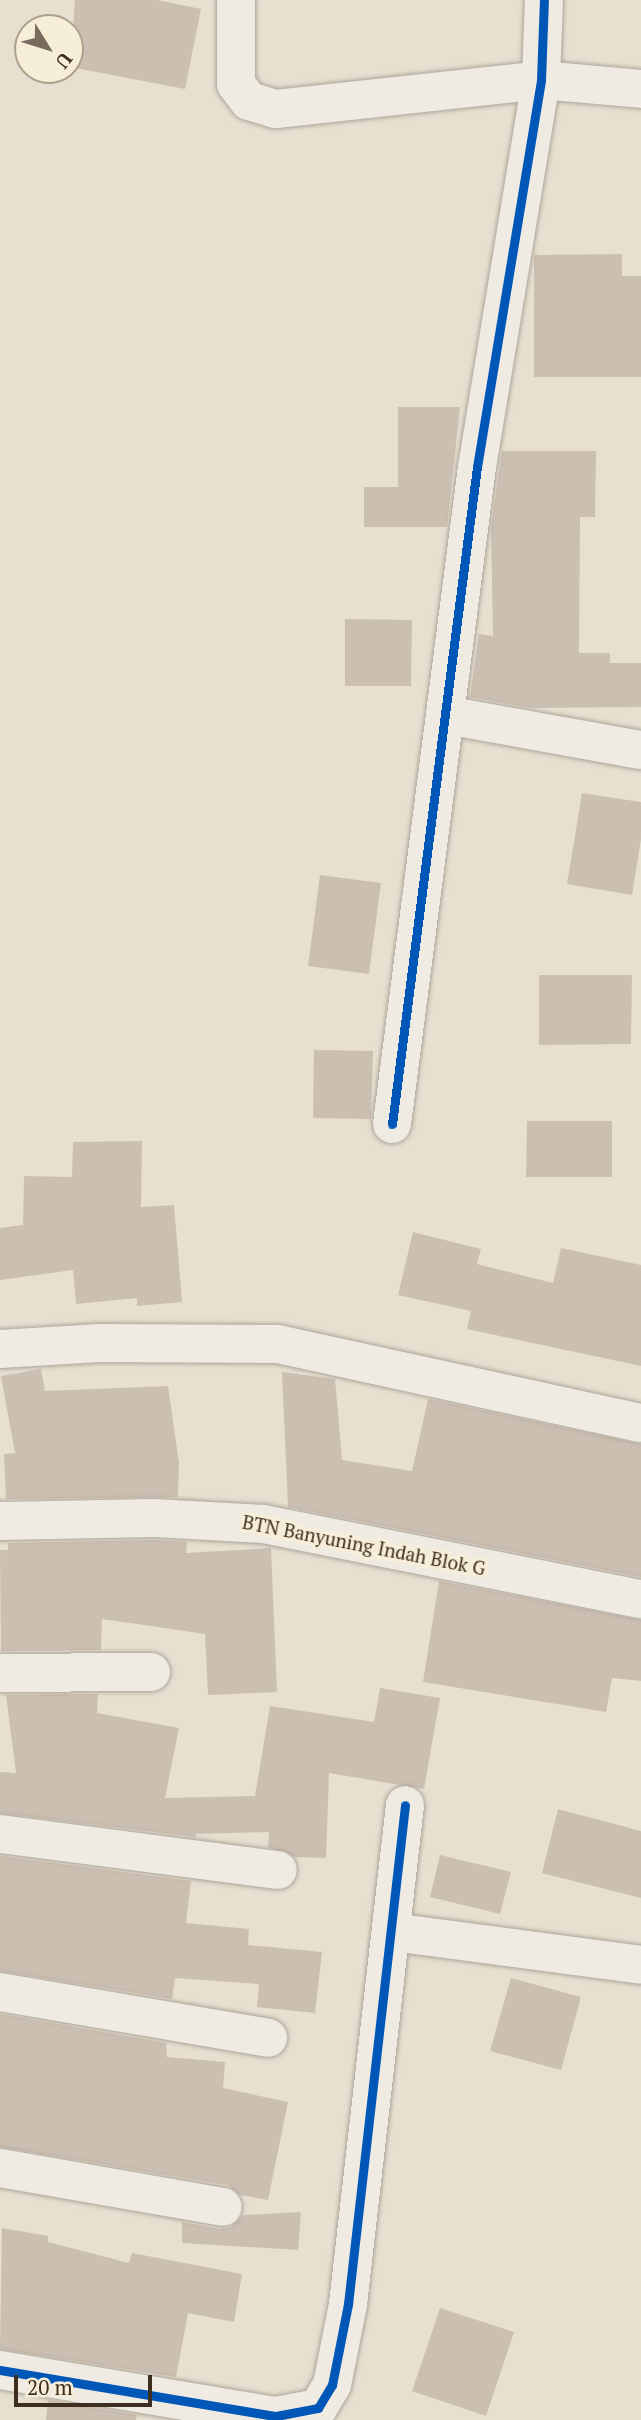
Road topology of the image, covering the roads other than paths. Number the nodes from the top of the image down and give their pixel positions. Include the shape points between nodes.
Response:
1 (236, 0) edge
2 (544, 0) edge
3 (541, 80) junction
4 (641, 89) edge
5 (446, 715) junction
6 (641, 750) edge
7 (392, 1124) dead end
8 (0, 1349) edge
9 (641, 1423) edge
10 (0, 1521) edge
11 (641, 1599) edge
12 (151, 1672) dead end
13 (0, 1673) edge
14 (405, 1805) dead end
15 (0, 1834) edge
16 (278, 1870) dead end
17 (392, 1933) junction
18 (641, 1965) edge
19 (0, 1992) edge
20 (268, 2038) dead end
21 (0, 2168) edge
22 (223, 2207) dead end
23 (0, 2370) edge

1 - 3 street via 236,84 249,102 258,105 276,109
2 - 3 street
3 - 4 street
3 - 5 street via 477,467
5 - 6 street
5 - 7 street
8 - 9 street via 100,1343 278,1344
10 - 11 street, BTN Banyuning Indah Blok G via 154,1518 264,1524
12 - 13 street
14 - 17 street
15 - 16 street
17 - 18 street
17 - 23 street via 348,2304 332,2385 318,2408 276,2416
19 - 20 street
21 - 22 street

